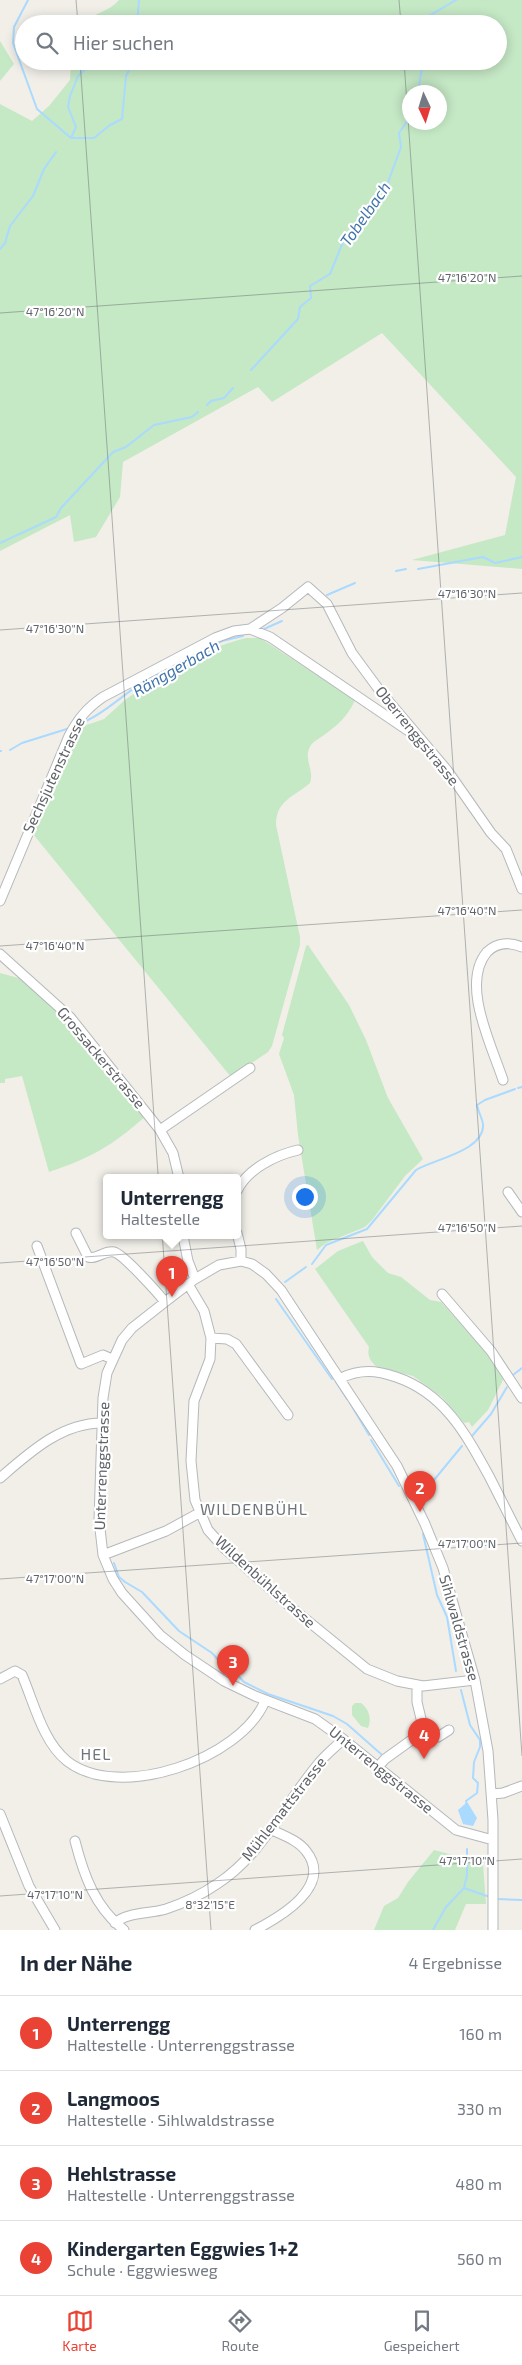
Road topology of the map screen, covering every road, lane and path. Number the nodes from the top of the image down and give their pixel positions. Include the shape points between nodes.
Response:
1 (308, 587) joint
2 (250, 629) junction
3 (419, 738) junction
4 (522, 889) edge
5 (0, 901) edge
6 (522, 948) edge
7 (0, 954) edge
8 (250, 1068) dead end
9 (503, 1080) dead end
10 (160, 1130) junction
11 (298, 1150) dead end
12 (178, 1174) edge
13 (241, 1185) edge
14 (508, 1192) dead end
15 (522, 1212) edge
16 (76, 1232) dead end
17 (184, 1239) edge
18 (238, 1239) edge
19 (37, 1246) dead end
20 (241, 1262) junction
21 (192, 1282) junction
22 (442, 1294) dead end
23 (165, 1302) junction
24 (211, 1338) junction
25 (112, 1359) junction
26 (341, 1378) junction
27 (522, 1398) edge
28 (288, 1415) dead end
29 (102, 1423) junction
30 (0, 1478) edge
31 (199, 1513) junction
32 (522, 1541) edge
33 (103, 1555) junction
34 (0, 1679) edge
35 (475, 1680) junction
36 (417, 1685) junction
37 (265, 1701) junction
38 (449, 1730) dead end
39 (424, 1731) junction
40 (343, 1739) junction
41 (377, 1768) junction
42 (522, 1786) edge
43 (492, 1794) junction
44 (0, 1814) edge
45 (270, 1829) junction
46 (493, 1840) junction
47 (75, 1841) dead end
48 (115, 1923) junction
49 (55, 1930) edge
50 (124, 1930) edge
51 (255, 1930) edge
52 (493, 1930) edge

1 - 2 street, Sechsjutenstrasse
1 - 3 street, Oberrenggstrasse via 327,604 352,653
2 - 3 street via 270,637
2 - 5 street, Sechsjutenstrasse via 215,638 88,707 70,736
3 - 4 street, Oberrenggstrasse via 506,849
6 - 9 street via 505,943 490,949 477,975 476,998
7 - 10 street, Grossackerstrasse via 70,1017
8 - 10 street
10 - 12 street, Grossackerstrasse via 173,1153
11 - 13 street via 269,1161
14 - 15 street
16 - 23 street via 88,1256 95,1257 107,1251 123,1255
17 - 21 street
18 - 20 street
19 - 25 street via 81,1364 103,1355
20 - 21 street via 219,1265
20 - 26 street, Sihlwaldstrasse via 258,1267 281,1290
21 - 23 street, Unterrenggstrasse
21 - 24 street, Wildenbühlstrasse
22 - 27 street via 492,1351
23 - 25 street, Unterrenggstrasse via 132,1328
24 - 28 street via 227,1339 236,1344
24 - 31 street, Wildenbühlstrasse via 210,1359 199,1386 193,1415 192,1479
25 - 29 street, Unterrenggstrasse via 105,1386
26 - 32 street via 361,1371 383,1372 420,1387 437,1399 468,1438
26 - 35 street, Sihlwaldstrasse via 397,1466 425,1524 443,1568
29 - 30 street via 60,1432
29 - 33 street, Unterrenggstrasse via 99,1520
31 - 33 street via 166,1531
31 - 36 street, Wildenbühlstrasse via 208,1530 225,1549 352,1658 381,1675
33 - 37 street, Unterrenggstrasse via 122,1593 160,1635 201,1667
34 - 37 street via 15,1671 22,1675 55,1749 81,1771 102,1777 158,1772 200,1759 246,1728
35 - 36 street, Wildenbühlstrasse via 436,1686
35 - 43 street, Sihlwaldstrasse via 486,1732
36 - 39 street via 417,1702
37 - 40 street, Unterrenggstrasse via 315,1719
38 - 39 street via 438,1737
39 - 41 street
40 - 41 street, Unterrenggstrasse
40 - 45 street, Mühlemattstrasse via 319,1763
41 - 46 street, Unterrenggstrasse via 456,1830
42 - 43 street
43 - 46 street, Sihlwaldstrasse
44 - 49 street via 29,1886
45 - 48 street, Mühlemattstrasse via 240,1866 202,1894 166,1909 127,1917
45 - 51 street via 307,1851 312,1861 312,1881 305,1895 296,1903
46 - 52 street, Sihlwaldstrasse
47 - 48 street via 90,1887
48 - 50 street

